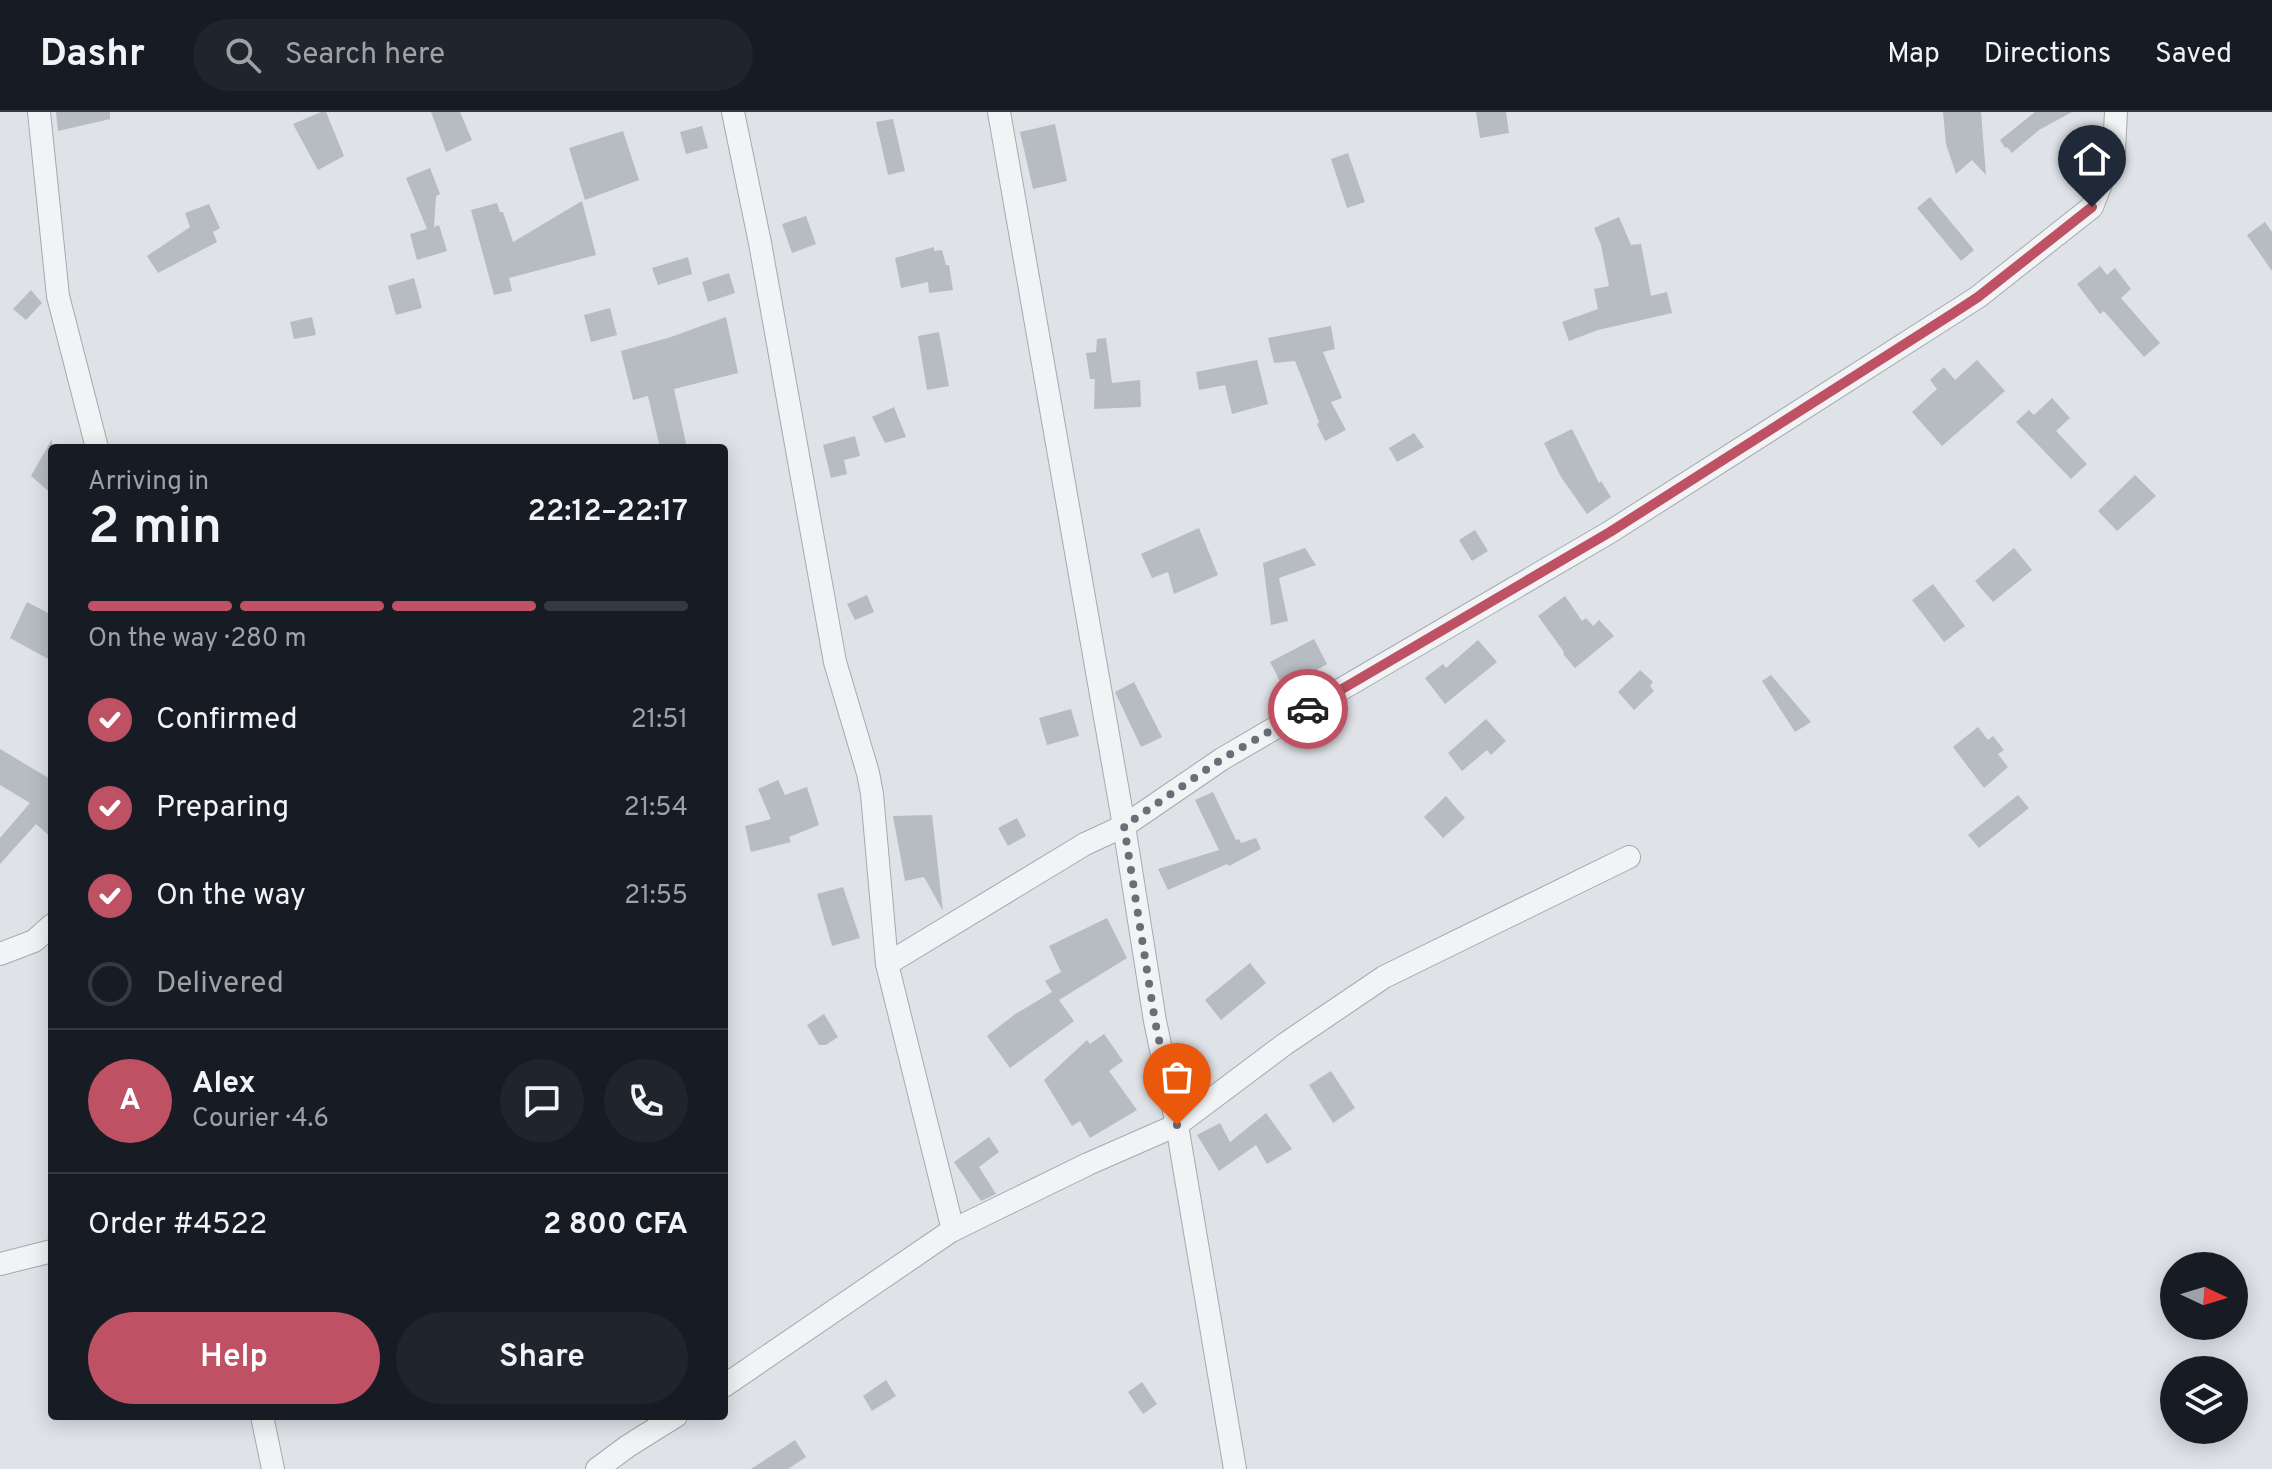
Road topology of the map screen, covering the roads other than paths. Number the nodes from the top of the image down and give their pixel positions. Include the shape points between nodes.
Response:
1 (39, 112) edge
2 (733, 112) edge
3 (999, 112) edge
4 (2116, 112) edge
5 (96, 444) edge
6 (1124, 826) junction
7 (1629, 857) dead end
8 (48, 929) edge
9 (0, 954) edge
10 (887, 964) junction
11 (1177, 1125) junction
12 (953, 1230) junction
13 (48, 1252) edge
14 (0, 1264) edge
15 (728, 1383) edge
16 (263, 1420) edge
17 (670, 1420) edge
18 (273, 1469) edge
19 (597, 1469) edge
20 (1235, 1469) edge

1 - 5 street via 58,296
2 - 10 street via 835,662 870,783
3 - 6 street
4 - 6 street via 2114,150 2092,207 1978,297 1610,532 1222,759
6 - 10 street via 1085,844
6 - 11 street
7 - 11 street via 1384,977
8 - 9 street via 34,941
10 - 12 street
11 - 12 street
11 - 20 street
12 - 15 street
13 - 14 street
16 - 18 street
17 - 19 street

